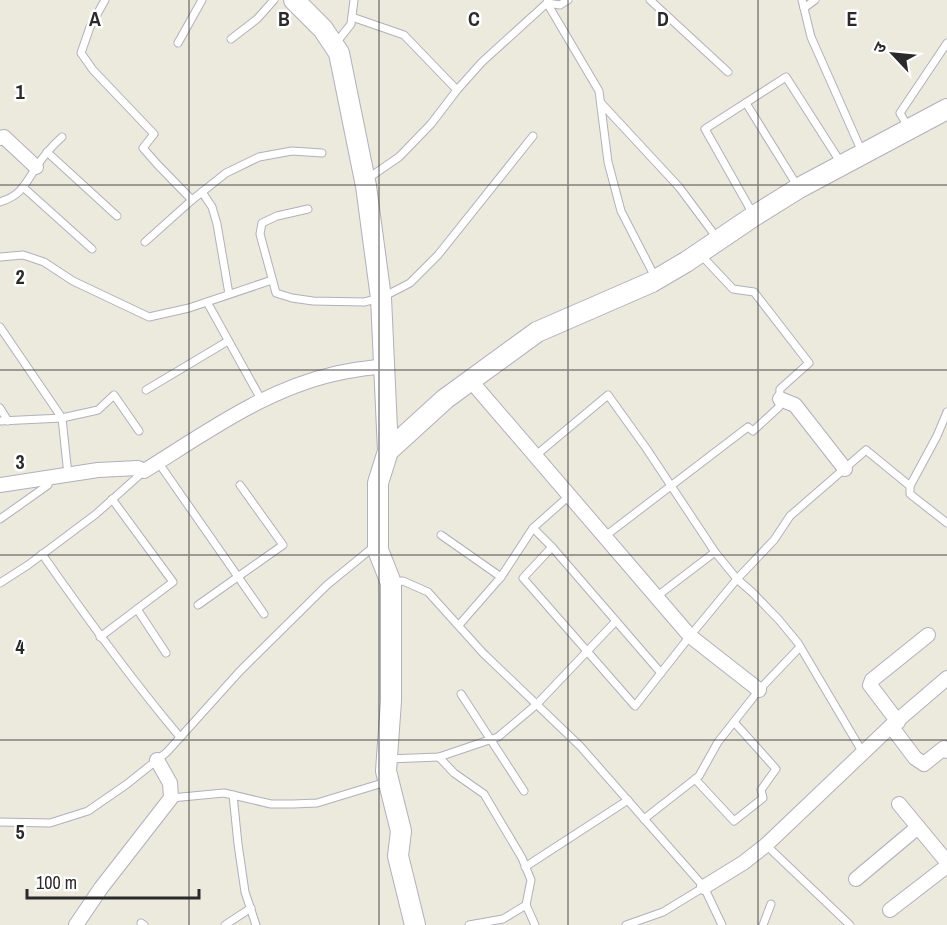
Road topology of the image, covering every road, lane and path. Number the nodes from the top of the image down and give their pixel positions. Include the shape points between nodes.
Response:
1 (105, 0) edge
2 (202, 0) edge
3 (274, 0) edge
4 (294, 0) edge
5 (354, 0) edge
6 (568, 0) edge
7 (650, 0) edge
8 (815, 0) edge
9 (548, 2) edge
10 (802, 4) edge
11 (352, 17) junction
12 (231, 39) dead end
13 (178, 43) dead end
14 (947, 43) edge
15 (334, 45) junction
16 (728, 72) dead end
17 (458, 90) junction
18 (601, 103) junction
19 (746, 103) junction
20 (947, 109) edge
21 (909, 129) junction
22 (533, 136) dead end
23 (62, 137) dead end
24 (0, 138) edge
25 (47, 152) junction
26 (322, 153) dead end
27 (863, 154) junction
28 (842, 165) junction
29 (36, 167) junction
30 (365, 180) junction
31 (23, 187) junction
32 (799, 188) junction
33 (202, 192) junction
34 (192, 200) junction
35 (0, 202) edge
36 (308, 209) dead end
37 (117, 216) dead end
38 (754, 216) junction
39 (719, 240) junction
40 (146, 242) dead end
41 (92, 249) dead end
42 (699, 254) junction
43 (0, 257) edge
44 (272, 280) junction
45 (657, 280) junction
46 (229, 294) junction
47 (381, 298) junction
48 (207, 302) junction
49 (0, 327) edge
50 (228, 340) junction
51 (384, 366) junction
52 (471, 381) junction
53 (146, 390) dead end
54 (780, 399) junction
55 (262, 401) junction
56 (0, 408) edge
57 (947, 412) edge
58 (62, 418) junction
59 (4, 421) edge
60 (139, 431) dead end
61 (388, 451) junction
62 (535, 456) junction
63 (158, 462) junction
64 (845, 469) junction
65 (144, 471) junction
66 (68, 475) junction
67 (48, 478) junction
68 (0, 485) edge
69 (240, 485) dead end
70 (670, 485) junction
71 (910, 486) junction
72 (569, 496) junction
73 (112, 499) junction
74 (0, 519) edge
75 (947, 523) edge
76 (533, 528) junction
77 (441, 535) dead end
78 (604, 537) junction
79 (378, 544) junction
80 (552, 548) junction
81 (715, 552) junction
82 (42, 554) junction
83 (238, 577) junction
84 (501, 577) junction
85 (737, 579) junction
86 (0, 583) edge
87 (391, 583) junction
88 (656, 597) junction
89 (198, 605) dead end
90 (137, 609) junction
91 (264, 614) dead end
92 (616, 621) junction
93 (459, 625) junction
94 (928, 634) dead end
95 (690, 636) junction
96 (100, 637) junction
97 (800, 647) junction
98 (587, 652) junction
99 (166, 653) dead end
100 (661, 673) junction
101 (947, 678) edge
102 (759, 690) junction
103 (461, 694) dead end
104 (537, 704) junction
105 (734, 722) junction
106 (894, 724) junction
107 (180, 737) junction
108 (490, 740) junction
109 (947, 751) edge
110 (863, 753) junction
111 (439, 757) junction
112 (387, 759) junction
113 (157, 760) junction
114 (695, 778) junction
115 (389, 781) junction
116 (524, 791) dead end
117 (233, 795) junction
118 (171, 798) junction
119 (628, 800) junction
120 (899, 804) dead end
121 (644, 819) junction
122 (0, 822) edge
123 (918, 827) junction
124 (766, 845) junction
125 (947, 864) edge
126 (525, 867) junction
127 (856, 879) dead end
128 (704, 887) junction
129 (771, 904) dead end
130 (526, 905) junction
131 (251, 908) junction
132 (890, 910) dead end
133 (76, 925) edge
134 (225, 925) edge
135 (256, 925) edge
136 (415, 925) edge
137 (469, 925) edge
138 (535, 925) edge
139 (626, 925) edge
140 (722, 925) edge
141 (763, 925) edge
142 (850, 925) edge

1 - 34 lane via 81,53 154,134 143,148
2 - 13 lane
3 - 12 lane
4 - 15 street
5 - 11 lane
6 - 9 lane via 560,5
7 - 16 lane
8 - 10 lane
9 - 17 lane via 482,62
9 - 18 lane via 599,91
10 - 27 lane via 811,37
11 - 15 lane
11 - 17 lane via 404,35
14 - 21 lane via 900,113
15 - 30 street via 339,53
17 - 30 lane via 399,157
18 - 39 lane via 679,187
18 - 45 lane via 608,162 621,211
19 - 28 lane via 786,77
19 - 32 lane
19 - 38 lane via 705,129
20 - 21 street
21 - 27 street
22 - 47 lane via 438,255 410,283
23 - 25 lane
24 - 29 street via 4,137
25 - 29 lane
25 - 37 lane
26 - 33 lane via 291,151 259,157 226,173
27 - 28 street
28 - 32 street
29 - 31 lane
30 - 47 street
31 - 35 lane
31 - 41 lane
32 - 38 street
33 - 34 lane
33 - 46 lane via 217,224
34 - 40 lane
36 - 44 lane via 262,223 260,234
38 - 39 street
39 - 42 street
42 - 45 street
42 - 54 lane via 734,289 754,292 809,363 780,389
43 - 48 lane via 23,255 44,262 73,281 148,317
44 - 46 lane
44 - 47 lane via 276,293 292,298 364,302
45 - 52 street via 537,332
46 - 48 lane
47 - 51 street
48 - 50 lane
49 - 58 lane
50 - 53 lane
50 - 55 lane
51 - 55 street via 333,374
51 - 61 street
52 - 61 street
52 - 62 street
54 - 64 street via 795,405
54 - 70 lane via 779,407 753,431 747,427
55 - 63 street
56 - 59 lane
57 - 71 lane
58 - 59 lane
58 - 60 lane via 98,410 114,395
58 - 66 lane
61 - 79 street via 378,483
62 - 70 lane via 608,395
62 - 72 street
63 - 65 street
63 - 83 lane
64 - 71 lane via 866,450
64 - 85 lane via 790,516 774,540
65 - 66 street via 98,470
65 - 73 lane
66 - 67 street
67 - 68 street
67 - 74 lane via 48,485
69 - 83 lane via 283,545
70 - 78 lane
70 - 81 lane
71 - 75 lane via 910,494
72 - 76 lane
72 - 78 street
73 - 82 lane
73 - 90 lane via 173,582
76 - 80 lane
76 - 84 lane
77 - 84 lane
78 - 88 street
79 - 87 street
79 - 107 lane via 327,585
80 - 92 lane
80 - 98 lane via 523,578
81 - 85 lane
81 - 88 lane
82 - 86 lane
82 - 96 lane
83 - 89 lane
83 - 91 lane
84 - 93 lane
85 - 95 lane
85 - 97 lane
87 - 93 lane via 403,581 428,592
87 - 112 street
88 - 95 street
90 - 96 lane
90 - 99 lane
92 - 98 lane
92 - 100 lane
93 - 104 lane
94 - 106 street via 870,685
95 - 100 lane
95 - 102 street
96 - 107 lane
97 - 102 lane
97 - 110 lane
98 - 100 lane via 635,706
98 - 104 lane
101 - 106 street
102 - 105 lane
103 - 108 lane
104 - 108 lane
104 - 119 lane
105 - 114 lane
105 - 114 lane via 776,769 761,790 763,798 734,821
106 - 109 street via 915,758 924,764 944,748
106 - 110 street
107 - 113 lane
108 - 111 lane
108 - 116 lane
110 - 124 street
111 - 112 lane
111 - 126 lane via 484,794
112 - 115 street
113 - 118 street via 170,783
113 - 122 lane via 88,811 50,823
114 - 121 lane
115 - 117 lane via 317,803 272,804
115 - 136 street via 401,831 398,856
117 - 118 lane
117 - 131 lane via 245,892
118 - 133 street
119 - 121 lane
119 - 126 lane
120 - 123 street
121 - 128 lane
123 - 125 street
123 - 127 street
124 - 128 street
124 - 142 lane
125 - 132 street
126 - 130 lane via 531,880
128 - 139 lane via 663,912
128 - 140 lane
129 - 141 lane
130 - 137 lane via 503,919
130 - 138 lane
131 - 134 lane
131 - 135 lane

